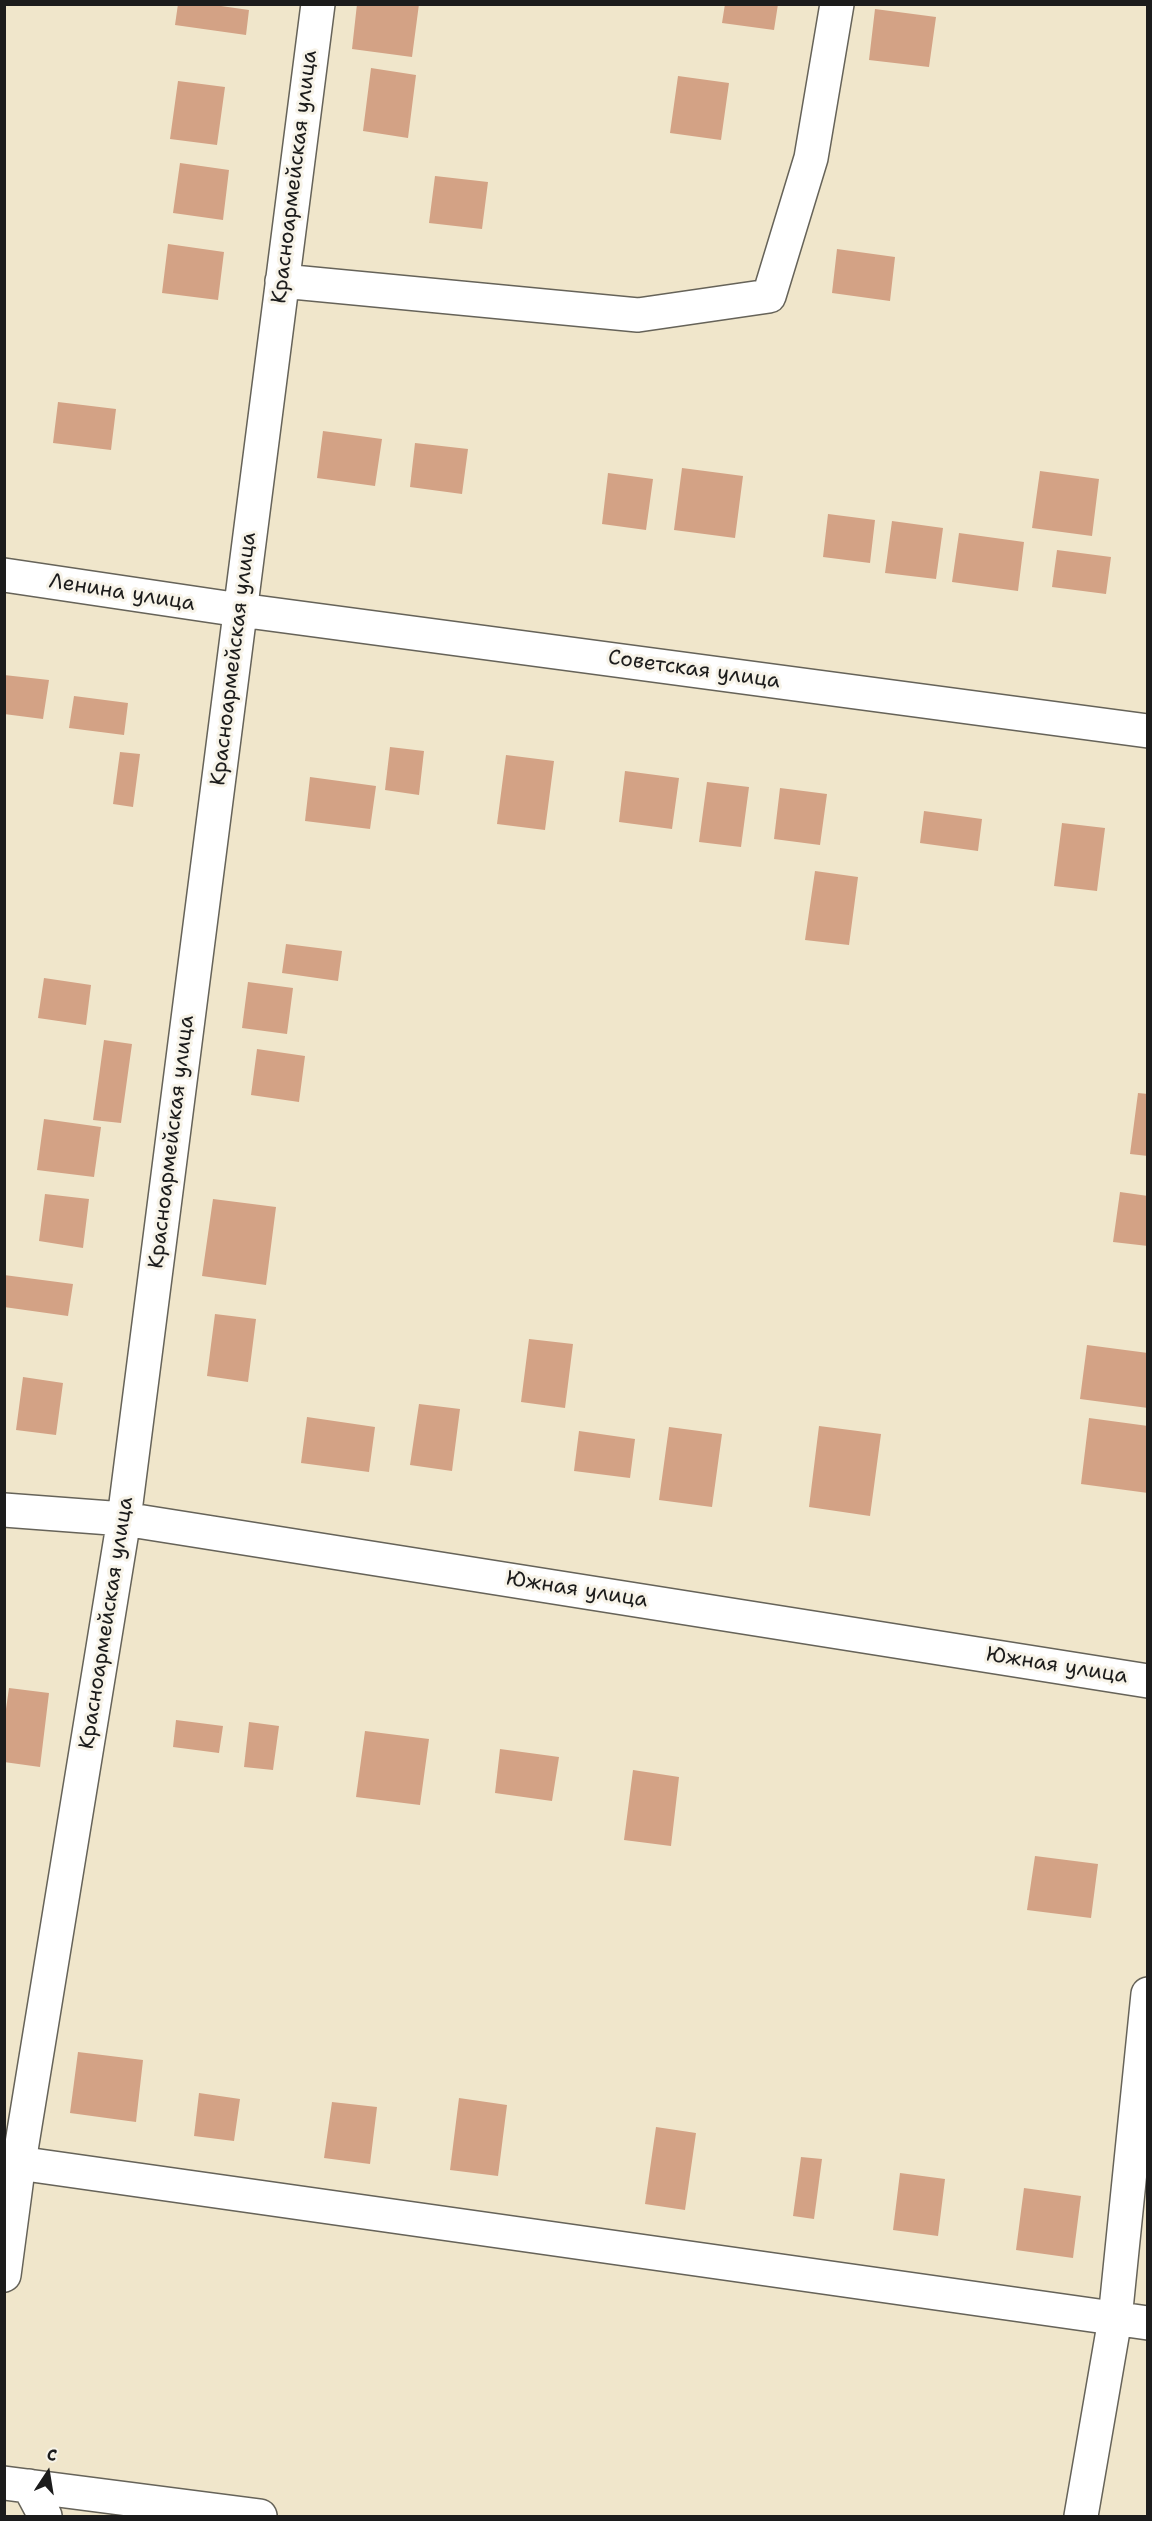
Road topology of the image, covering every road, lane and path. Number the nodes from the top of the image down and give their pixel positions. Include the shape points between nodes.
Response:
1 (318, 4) edge
2 (837, 4) edge
3 (282, 281) junction
4 (4, 575) edge
5 (240, 610) junction
6 (1148, 730) edge
7 (4, 1510) edge
8 (124, 1519) junction
9 (1148, 1680) edge
10 (1148, 1994) edge
11 (12, 2162) edge
12 (4, 2275) edge
13 (1115, 2319) junction
14 (1148, 2323) edge
15 (17, 2485) edge
16 (241, 2515) edge
17 (45, 2517) edge
18 (1082, 2517) edge

1 - 3 street, Красноармейская улица
2 - 3 street via 812,158 769,296 638,315
3 - 5 street, Красноармейская улица
4 - 5 street, Ленина улица
5 - 6 street, Советская улица
5 - 8 street, Красноармейская улица
7 - 8 street, Южная улица
8 - 9 street, Южная улица
8 - 11 street, Красноармейская улица
10 - 13 street
11 - 12 street, Красноармейская улица
11 - 13 street
13 - 14 street
13 - 18 street
15 - 16 street
15 - 17 street

